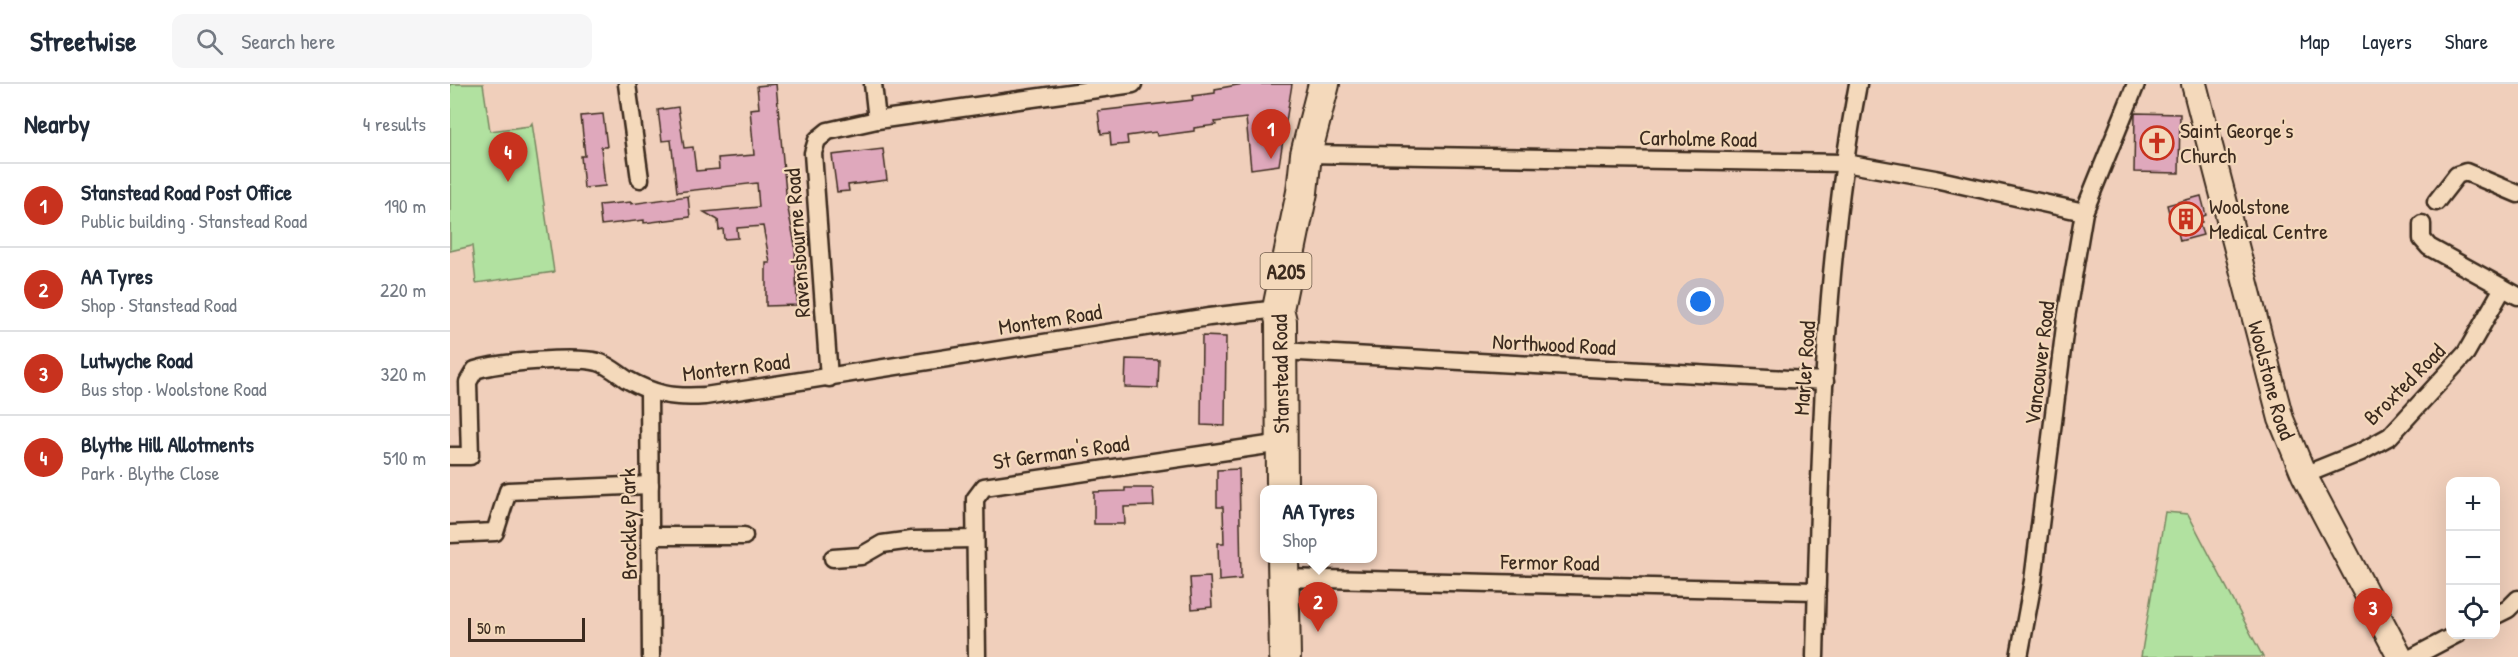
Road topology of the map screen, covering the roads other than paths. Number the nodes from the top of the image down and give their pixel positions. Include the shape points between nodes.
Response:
1 (627, 84) edge
2 (873, 84) edge
3 (1133, 84) edge
4 (1324, 84) edge
5 (1858, 84) edge
6 (2136, 84) edge
7 (2194, 84) edge
8 (877, 120) junction
9 (1306, 154) junction
10 (1845, 164) junction
11 (640, 179) dead end
12 (2518, 194) edge
13 (2436, 202) dead end
14 (2084, 212) junction
15 (2422, 224) dead end
16 (2511, 292) edge
17 (1278, 309) junction
18 (1281, 351) junction
19 (829, 378) junction
20 (1825, 381) junction
21 (649, 391) junction
22 (1281, 443) junction
23 (450, 456) edge
24 (2304, 475) junction
25 (650, 485) junction
26 (1282, 485) edge
27 (450, 534) edge
28 (650, 536) junction
29 (744, 536) dead end
30 (975, 539) junction
31 (833, 558) dead end
32 (1283, 568) edge
33 (1817, 591) junction
34 (2518, 599) edge
35 (2500, 613) edge
36 (2447, 639) edge
37 (651, 657) edge
38 (977, 657) edge
39 (1285, 657) edge
40 (1815, 657) edge
41 (2019, 657) edge
42 (2400, 657) edge
43 (2413, 657) edge

1 - 11 street
2 - 8 street
3 - 8 street, Ravensbourne Road
4 - 9 highway, Stanstead Road / A205
5 - 10 street, Marler Road
6 - 14 street, Vancouver Road
7 - 24 street, Woolstone Road via 2281,419
8 - 19 street, Ravensbourne Road via 828,131 817,140 813,153
9 - 10 street, Carholme Road
9 - 17 highway, Stanstead Road / A205
10 - 14 street, Carholme Road via 1935,179
10 - 20 street, Marler Road
12 - 13 street via 2466,172 2457,175
14 - 41 street, Vancouver Road
15 - 16 street via 2422,238 2428,247
16 - 24 street, Broxted Road via 2466,353 2391,436 2361,453
17 - 18 highway, Stanstead Road / A205
17 - 19 street, Montem Road
18 - 20 street, Northwood Road
18 - 22 highway, Stanstead Road / A205
19 - 21 street, Montern Road via 705,396 675,398
20 - 33 street, Marler Road
21 - 23 street via 600,363 582,360 492,364 476,370 468,382 470,456
21 - 25 street, Brockley Park
22 - 26 highway, Stanstead Road / A205
22 - 30 street, St German's Road via 984,487 975,499
24 - 42 street, Woolstone Road
25 - 27 street via 508,491 495,532
25 - 28 street, Brockley Park
28 - 29 street
28 - 37 street, Brockley Park
30 - 31 street via 882,544 865,555
30 - 38 street, St German's Road
32 - 33 street, Fermor Road
32 - 39 highway
33 - 40 street, Marler Road
34 - 35 street
36 - 43 street

